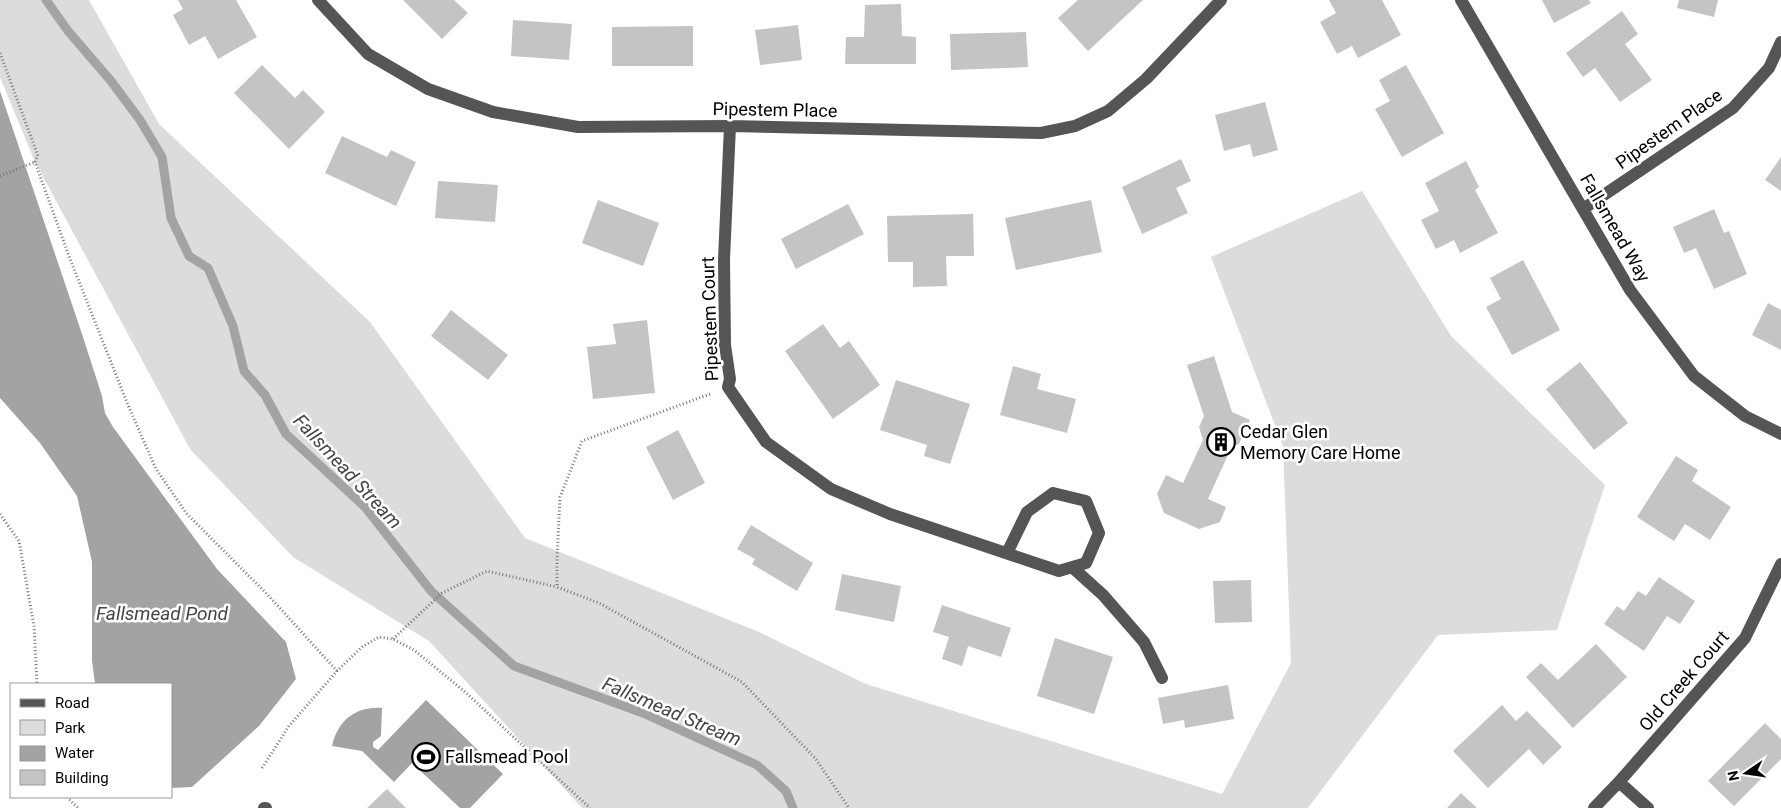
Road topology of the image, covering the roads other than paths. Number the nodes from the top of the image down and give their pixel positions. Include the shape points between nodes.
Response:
1 (318, 0) edge
2 (1221, 0) edge
3 (1461, 0) edge
4 (1781, 42) edge
5 (730, 126) junction
6 (1583, 209) junction
7 (1781, 434) edge
8 (1007, 553) junction
9 (1781, 564) edge
10 (1072, 567) junction
11 (1162, 678) dead end
12 (1619, 782) junction
13 (1594, 808) edge
14 (1648, 808) edge

1 - 5 street, Pipestem Place via 368,54 428,89 493,112 578,127
2 - 5 street, Pipestem Place via 1146,79 1108,111 1075,126 1041,133
3 - 6 street, Fallsmead Way
4 - 6 street, Pipestem Place via 1769,68 1733,108
5 - 8 street, Pipestem Court via 724,260 728,387 766,442 831,489 890,514
6 - 7 street, Fallsmead Way via 1630,290 1694,376 1745,416
8 - 10 street, Pipestem Court via 1059,571
8 - 10 street via 1027,512 1052,493 1086,501 1099,533 1086,563
9 - 12 street, Old Creek Court via 1745,638
10 - 11 street via 1103,595 1144,642
12 - 13 street, Old Creek Court
12 - 14 street

